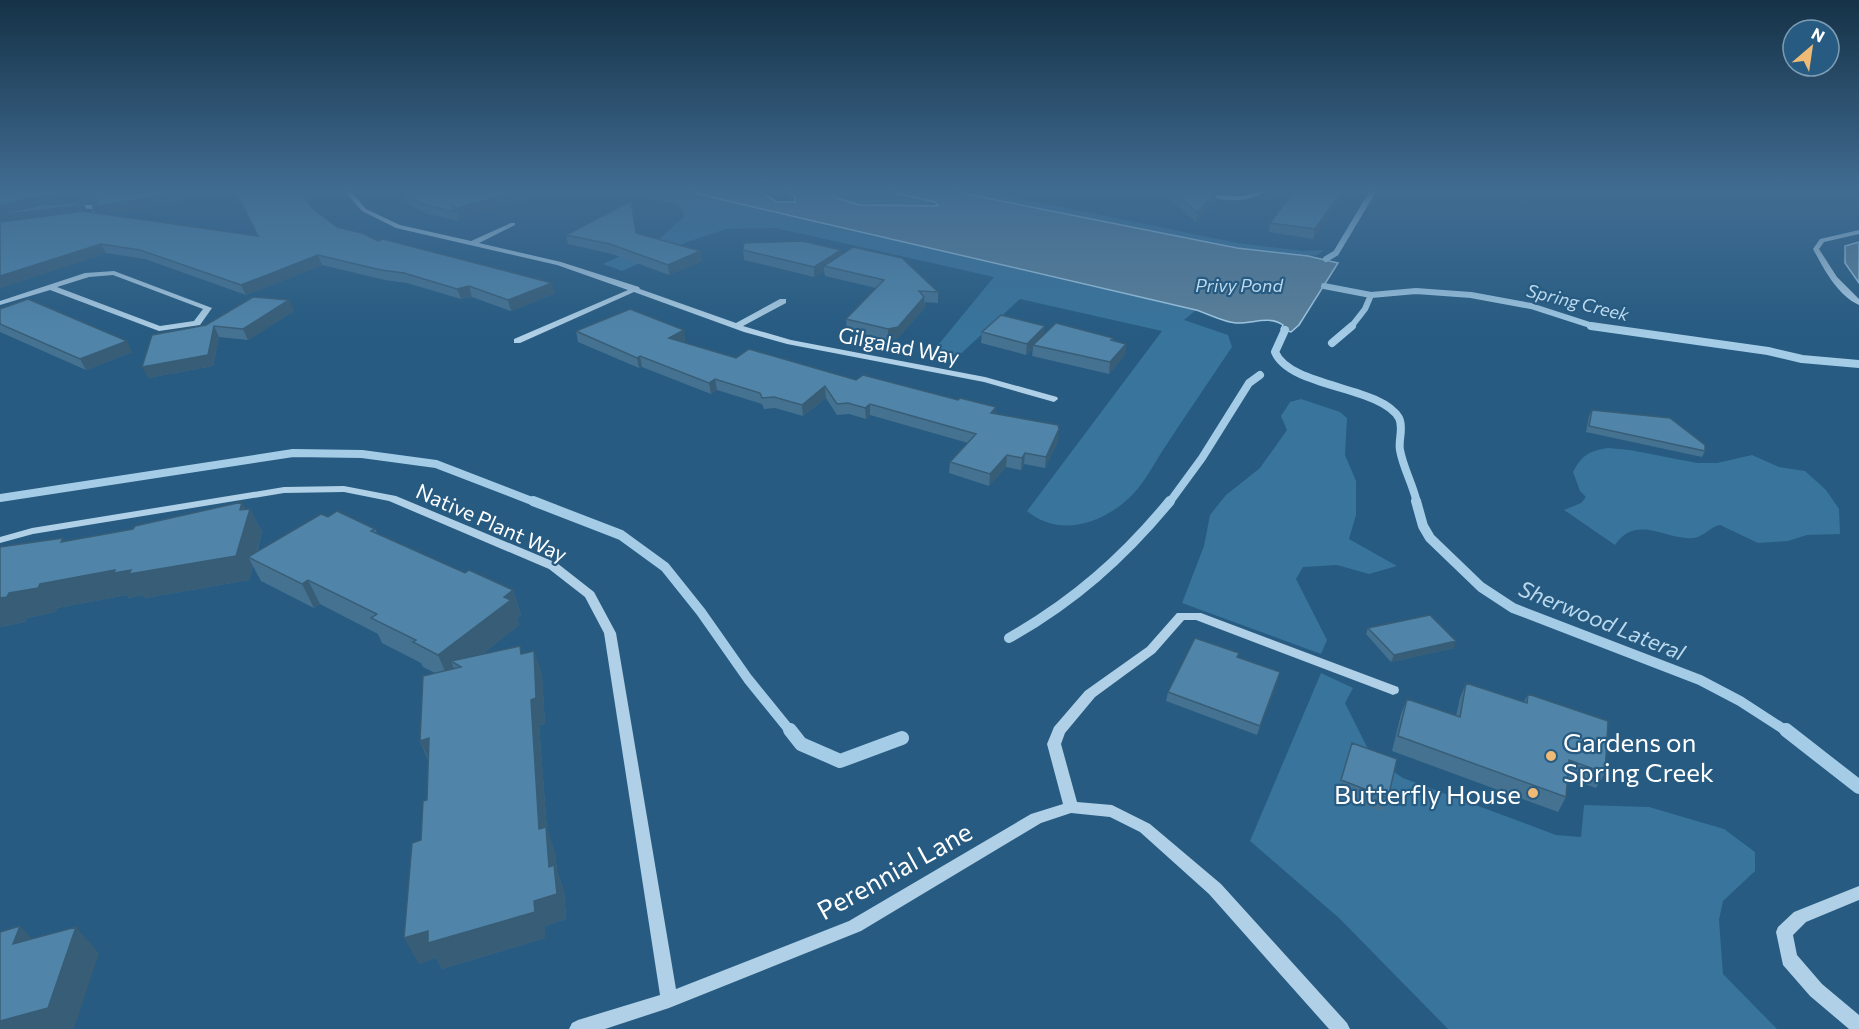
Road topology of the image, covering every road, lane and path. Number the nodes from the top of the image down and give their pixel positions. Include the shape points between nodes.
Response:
1 (447, 239) edge
2 (481, 239) edge
3 (1827, 239) edge
4 (471, 244) junction
5 (50, 287) junction
6 (636, 289) junction
7 (783, 301) dead end
8 (0, 303) edge
9 (1859, 303) edge
10 (737, 326) junction
11 (517, 341) dead end
12 (1054, 399) dead end
13 (0, 540) edge
14 (1393, 690) dead end
15 (1071, 807) junction
16 (1859, 893) edge
17 (669, 1000) junction
18 (1859, 1026) edge
19 (578, 1029) edge
20 (1341, 1029) edge

1 - 4 street, Gilgalad Way
2 - 4 street
3 - 9 street via 1816,249 1829,275
4 - 6 street, Gilgalad Way via 559,263
5 - 5 street via 159,329 197,323 208,308 114,273 88,274
5 - 8 street
6 - 10 street, Gilgalad Way
6 - 11 street
7 - 10 street
10 - 12 street, Gilgalad Way via 790,342 974,378
13 - 17 street, Native Plant Way via 32,531 284,489 344,489 392,498 553,566 590,596 610,633
14 - 15 street via 1197,616 1181,616 1151,650 1090,694 1059,731 1054,744
15 - 17 street, Perennial Lane via 1036,818 855,926
15 - 20 street, Perennial Lane via 1112,811 1145,828 1215,890
16 - 18 street via 1800,917 1784,932 1789,959 1816,990
17 - 19 street, Perennial Lane

